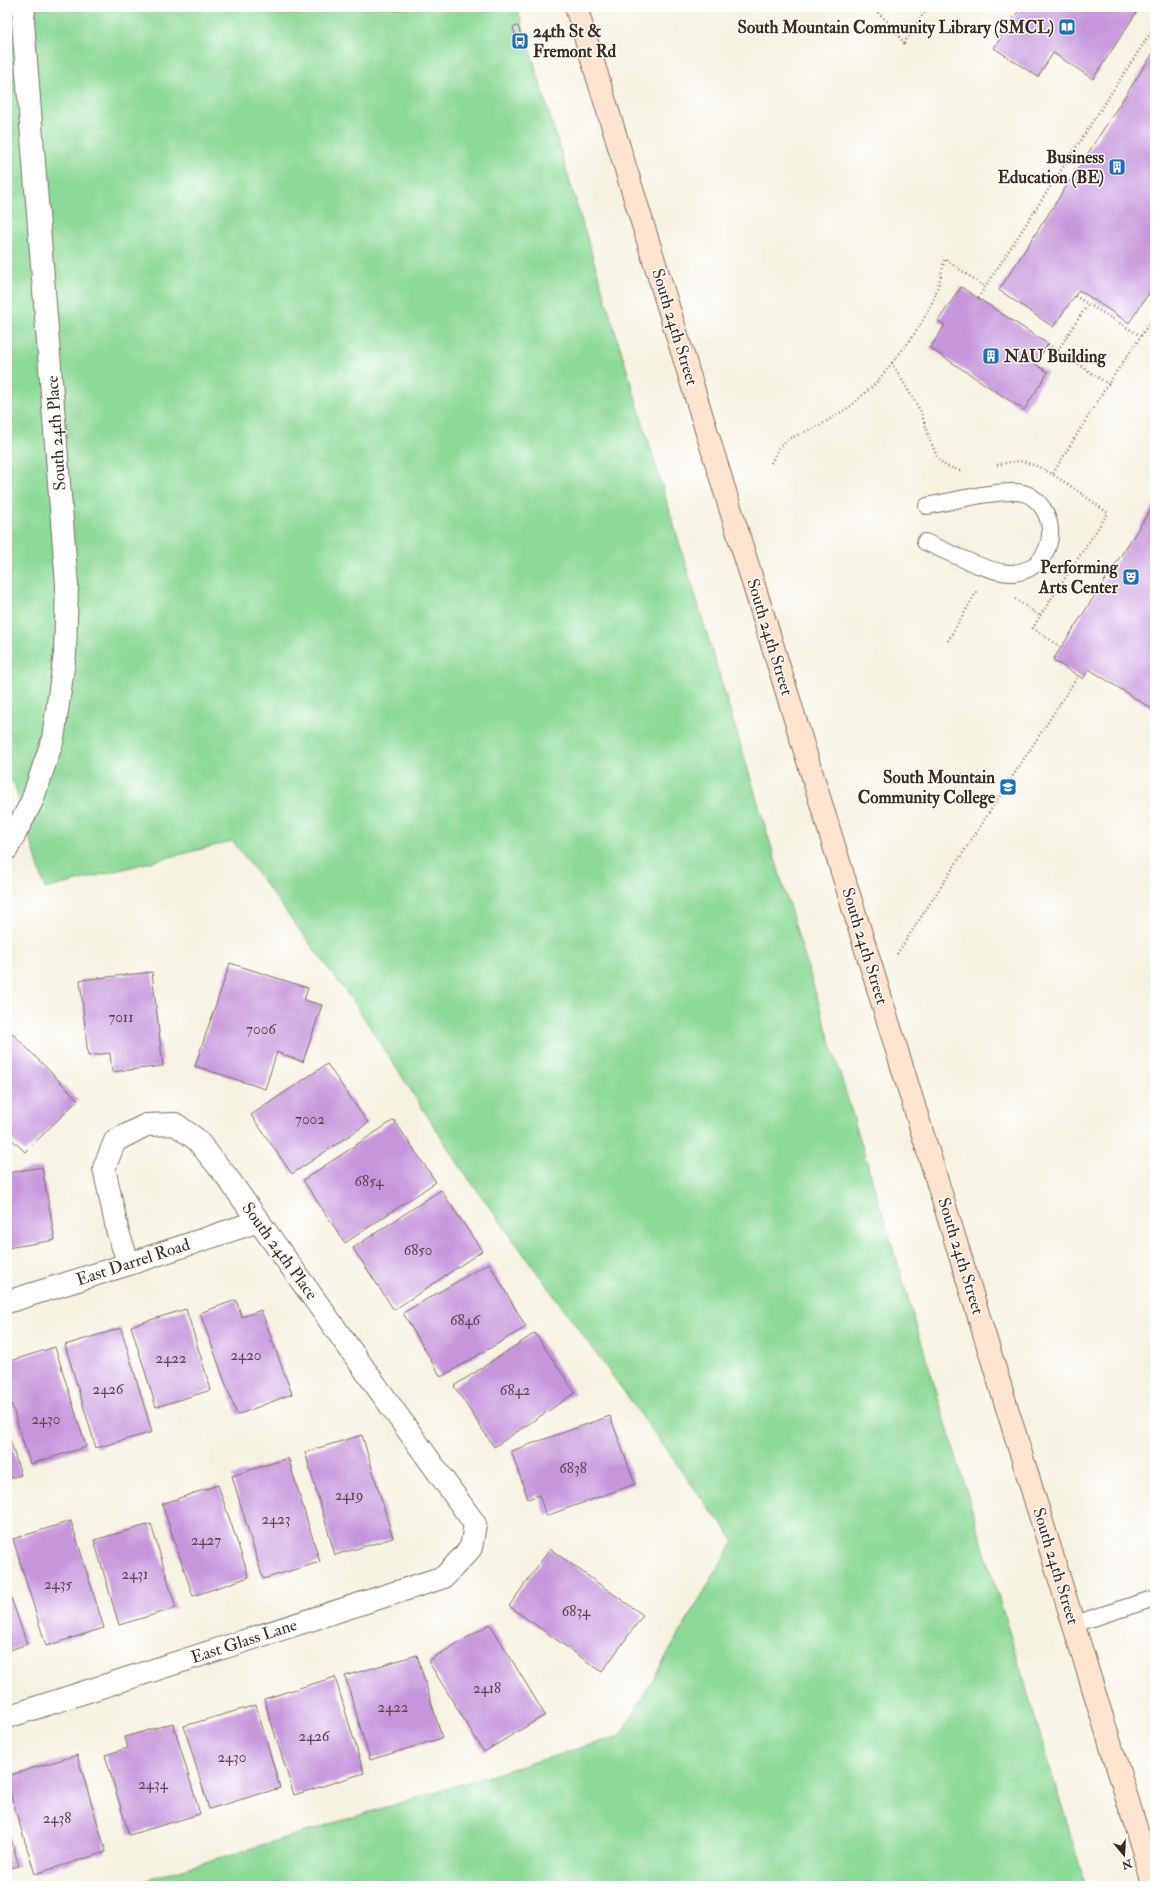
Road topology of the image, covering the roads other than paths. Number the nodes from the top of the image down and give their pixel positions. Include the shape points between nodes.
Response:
1 (24, 7) edge
2 (576, 7) edge
3 (927, 506) dead end
4 (925, 542) dead end
5 (7, 849) edge
6 (258, 1221) junction
7 (129, 1264) junction
8 (7, 1302) edge
9 (471, 1548) joint
10 (1155, 1598) edge
11 (1074, 1624) junction
12 (7, 1717) edge
13 (1154, 1886) edge

1 - 5 street, South 24th Place via 23,22 67,585 65,654 53,739 32,801
2 - 11 main road, South 24th Street
3 - 4 lane via 1007,492 1023,493 1036,499 1046,513 1051,525 1050,543 1034,565 1012,573 996,571
6 - 7 street, East Darrel Road
6 - 7 street, South 24th Place via 196,1139 175,1124 146,1125 115,1141 104,1168 118,1233
6 - 9 street, South 24th Place via 475,1524
7 - 8 street, East Darrel Road
9 - 12 street, East Glass Lane via 444,1577
10 - 11 lane
11 - 13 main road, South 24th Street

